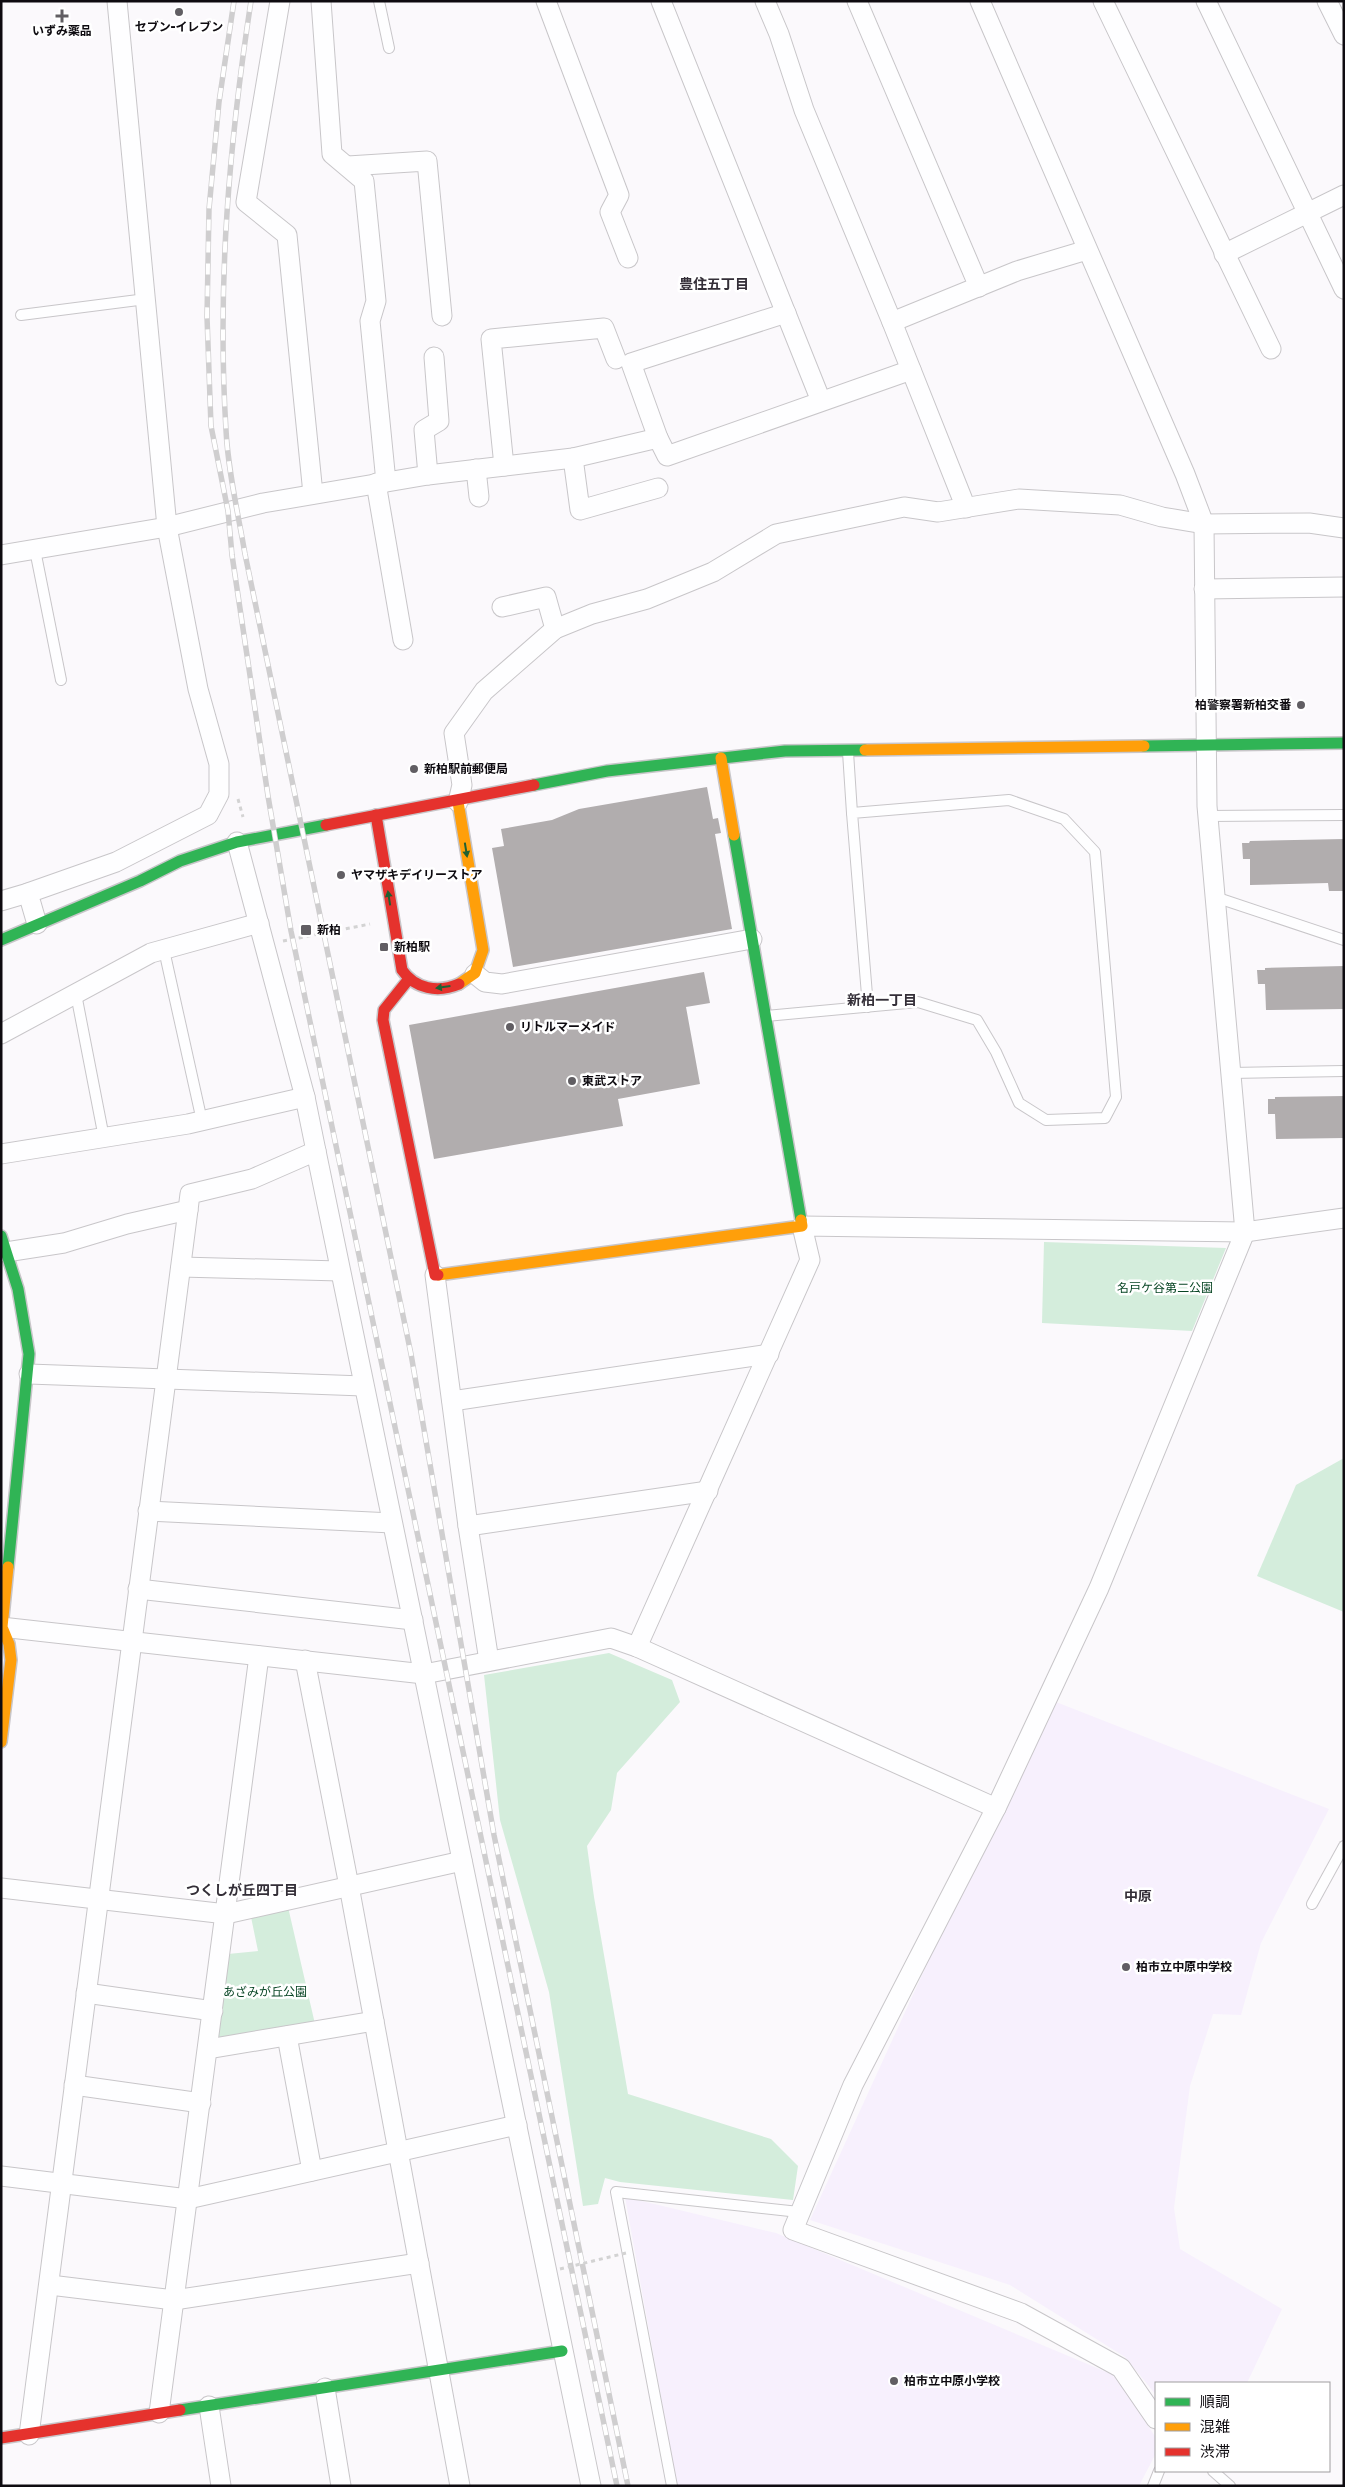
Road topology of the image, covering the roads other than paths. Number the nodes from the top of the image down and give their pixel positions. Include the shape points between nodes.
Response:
1 (118, 1) edge
2 (280, 1) edge
3 (321, 1) edge
4 (379, 1) edge
5 (546, 1) edge
6 (661, 1) edge
7 (765, 1) edge
8 (857, 1) edge
9 (980, 1) edge
10 (1103, 1) edge
11 (1206, 1) edge
12 (1327, 1) edge
13 (1344, 35) edge
14 (389, 48) dead end
15 (348, 166) junction
16 (1344, 195) edge
17 (1307, 213) junction
18 (1087, 250) junction
19 (1224, 254) junction
20 (628, 258) dead end
21 (979, 286) junction
22 (1344, 290) edge
23 (146, 299) junction
24 (786, 312) junction
25 (21, 315) dead end
26 (442, 316) dead end
27 (892, 322) junction
28 (1271, 349) dead end
29 (434, 357) dead end
30 (616, 359) dead end
31 (911, 370) junction
32 (821, 400) junction
33 (658, 438) junction
34 (573, 458) junction
35 (504, 466) junction
36 (476, 469) junction
37 (428, 475) junction
38 (381, 482) junction
39 (658, 488) dead end
40 (313, 494) junction
41 (479, 497) dead end
42 (966, 508) junction
43 (1204, 524) junction
44 (167, 527) junction
45 (1344, 528) edge
46 (35, 550) junction
47 (1, 555) edge
48 (1344, 587) edge
49 (1204, 589) junction
50 (502, 607) dead end
51 (555, 629) junction
52 (403, 640) dead end
53 (61, 680) dead end
54 (1344, 742) edge
55 (1208, 744) junction
56 (848, 749) junction
57 (721, 758) junction
58 (458, 802) junction
59 (852, 814) junction
60 (1344, 815) edge
61 (376, 816) junction
62 (1208, 816) junction
63 (237, 842) junction
64 (28, 894) junction
65 (1215, 897) junction
66 (1, 902) edge
67 (260, 923) junction
68 (37, 924) junction
69 (752, 939) junction
70 (1, 940) edge
71 (1344, 940) edge
72 (164, 950) junction
73 (475, 974) junction
74 (408, 980) junction
75 (76, 994) junction
76 (868, 1007) junction
77 (765, 1016) junction
78 (1, 1034) edge
79 (1344, 1071) edge
80 (1231, 1073) junction
81 (305, 1097) junction
82 (202, 1121) junction
83 (104, 1138) junction
84 (316, 1151) junction
85 (1, 1154) edge
86 (188, 1210) junction
87 (1344, 1218) edge
88 (802, 1226) junction
89 (1245, 1232) junction
90 (4, 1244) edge
91 (181, 1267) junction
92 (340, 1271) junction
93 (435, 1275) junction
94 (769, 1354) junction
95 (29, 1374) junction
96 (166, 1378) junction
97 (363, 1386) junction
98 (452, 1402) junction
99 (10, 1461) edge
100 (708, 1491) junction
101 (148, 1511) junction
102 (392, 1524) junction
103 (468, 1526) junction
104 (138, 1589) junction
105 (413, 1620) junction
106 (1, 1627) edge
107 (131, 1641) junction
108 (637, 1647) junction
109 (259, 1656) junction
110 (305, 1660) junction
111 (489, 1661) junction
112 (424, 1674) junction
113 (1, 1742) edge
114 (996, 1808) junction
115 (1344, 1846) edge
116 (462, 1861) junction
117 (349, 1886) junction
118 (1, 1888) edge
119 (99, 1899) junction
120 (1312, 1904) dead end
121 (226, 1914) junction
122 (86, 1994) junction
123 (213, 2011) junction
124 (374, 2021) junction
125 (287, 2036) junction
126 (208, 2049) junction
127 (74, 2085) junction
128 (200, 2103) junction
129 (518, 2126) junction
130 (398, 2152) junction
131 (312, 2171) junction
132 (1, 2176) edge
133 (62, 2184) junction
134 (188, 2199) junction
135 (799, 2212) junction
136 (419, 2263) junction
137 (50, 2285) junction
138 (174, 2300) junction
139 (562, 2351) junction
140 (438, 2370) junction
141 (325, 2388) junction
142 (210, 2406) junction
143 (159, 2413) junction
144 (1155, 2418) edge
145 (29, 2434) junction
146 (1, 2438) edge
147 (1159, 2472) edge
148 (1214, 2472) edge
149 (221, 2486) edge
150 (341, 2486) edge
151 (460, 2486) edge
152 (591, 2486) edge
153 (672, 2486) edge
154 (1153, 2486) edge
155 (1230, 2486) edge

1 - 23 street
2 - 40 street via 246,202 287,235
3 - 15 street via 332,154
4 - 14 lane
5 - 20 street via 619,195 610,212
6 - 24 street
7 - 27 street via 804,110
8 - 21 street
9 - 18 street
10 - 19 street
11 - 17 street
12 - 13 street
15 - 26 street via 428,161
15 - 38 street via 364,181 376,301 370,321
16 - 17 street
17 - 19 street
17 - 22 street
18 - 21 street
18 - 43 street
19 - 28 street
21 - 27 street
23 - 25 lane
23 - 44 street
24 - 32 street
24 - 33 street via 631,363
27 - 31 street
29 - 37 street via 439,421 424,430
30 - 35 street via 604,328 491,339
31 - 32 street
31 - 42 street
32 - 33 street via 667,456
33 - 34 street
34 - 35 street
34 - 39 street via 580,510
35 - 36 street
36 - 37 street
36 - 41 street
37 - 38 street
38 - 40 street
38 - 52 street
40 - 44 street
42 - 43 street via 1019,499 1120,505
42 - 51 street via 938,512 904,507 776,534 714,572 647,599 592,614
43 - 45 street via 1309,523
43 - 49 street
44 - 46 street
44 - 64 street via 198,689 219,764 220,794 208,815 116,862
46 - 47 street
46 - 53 lane
48 - 49 street
49 - 55 street
50 - 51 street via 546,597
51 - 58 street via 484,691 454,733 462,785
54 - 55 street
55 - 56 street
55 - 62 street
56 - 57 street
56 - 59 lane
57 - 58 street via 607,771
57 - 69 street
58 - 61 street
58 -> 73 street via 483,950
59 - 76 lane
59 - 76 lane via 1009,800 1064,819 1095,852 1116,1097 1105,1118 1046,1120 1019,1103 996,1052 977,1020 918,1002
60 - 62 lane
61 - 63 street
74 -> 61 street via 402,970
62 - 65 street
63 - 67 street
63 - 68 street via 180,861
64 - 66 street
64 - 68 street
65 - 71 lane
65 - 80 street
67 - 72 street
67 - 81 street
68 - 70 street
69 - 73 street via 502,984 485,982
69 - 77 street
72 - 75 street via 151,953
72 - 82 lane
73 -> 74 street via 463,983 441,987 427,988
74 - 93 street via 384,1010 383,1020
75 - 78 street
75 - 83 lane
76 - 77 lane
77 - 88 street
79 - 80 lane
80 - 89 street
81 - 82 street
81 - 84 street
82 - 83 street
83 - 85 street
84 - 86 street via 252,1178 190,1194
84 - 92 street
86 - 90 street via 64,1243
86 - 91 street
87 - 89 street
88 - 89 street
88 - 93 street
88 - 94 street via 810,1260
89 - 114 street via 1099,1588
90 - 95 street via 25,1318
91 - 92 street
91 - 96 street
92 - 97 street
93 - 98 street
94 - 98 street
94 - 100 street
95 - 96 street
95 - 99 street
96 - 97 street
96 - 101 street
97 - 102 street
98 - 103 street
99 - 106 street
100 - 103 street
100 - 108 street
101 - 102 street
101 - 104 street
102 - 105 street
103 - 111 street
104 - 105 street
104 - 107 street
105 - 112 street
106 - 107 street
106 - 113 street via 9,1644 11,1660
107 - 109 street
107 - 119 street
108 - 111 street via 611,1638
108 - 114 street
109 - 110 street
109 - 121 street
110 - 112 street
110 - 117 street
111 - 112 street
112 - 116 street
114 - 135 street via 853,2085 802,2213
115 - 120 lane
116 - 117 street
116 - 129 street
117 - 121 street
117 - 124 street
118 - 119 street
119 - 121 street
119 - 122 street
121 - 123 street
122 - 123 street
122 - 127 street
123 - 126 street
124 - 125 street
124 - 130 street
125 - 126 street
125 - 131 street
126 - 128 street
127 - 128 street
127 - 133 street
128 - 134 street
129 - 130 street
129 - 139 street
130 - 131 street
130 - 136 street
131 - 134 street
132 - 133 street
133 - 134 street
133 - 137 street
134 - 138 street
135 - 144 street via 793,2230 1021,2312 1121,2368
135 - 153 lane via 616,2192
136 - 138 street
136 - 140 street
137 - 138 street
137 - 145 street
138 - 143 street
139 - 140 street
139 - 152 street
140 - 141 street
140 - 151 street
141 - 142 street
141 - 150 street
142 - 143 street
142 - 149 street
143 - 145 street
145 - 146 street
147 - 154 lane
148 - 155 lane

